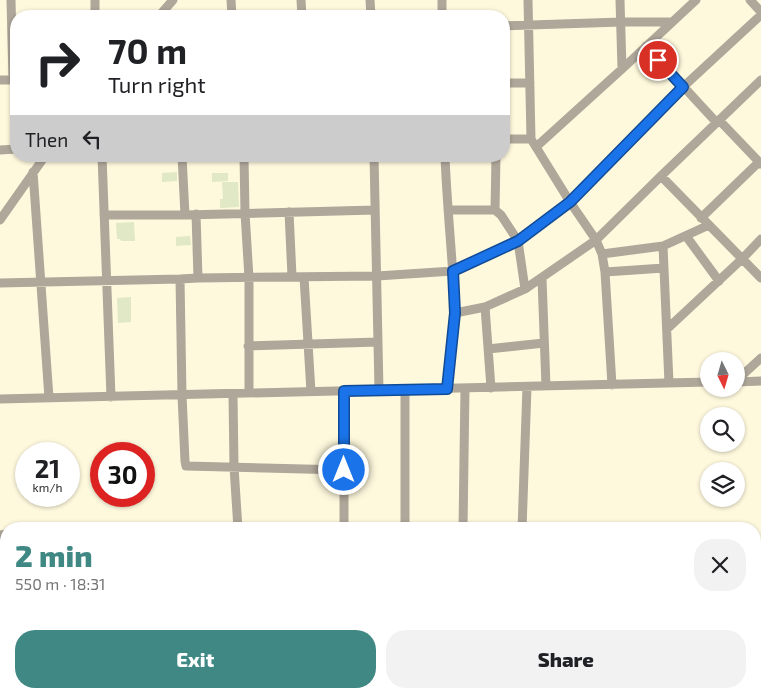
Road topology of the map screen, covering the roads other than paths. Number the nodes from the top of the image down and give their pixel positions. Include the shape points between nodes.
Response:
1 (173, 0) edge
2 (528, 0) edge
3 (620, 0) edge
4 (696, 0) edge
5 (750, 0) edge
6 (165, 10) edge
7 (761, 14) edge
8 (621, 22) junction
9 (672, 22) junction
10 (528, 25) junction
11 (510, 26) edge
12 (646, 46) junction
13 (622, 69) junction
14 (761, 81) edge
15 (510, 83) edge
16 (530, 83) junction
17 (683, 87) junction
18 (718, 121) junction
19 (531, 139) junction
20 (510, 140) edge
21 (536, 147) junction
22 (40, 162) edge
23 (102, 162) edge
24 (182, 162) edge
25 (244, 162) edge
26 (374, 162) edge
27 (445, 162) edge
28 (496, 162) edge
29 (760, 163) edge
30 (33, 172) junction
31 (661, 176) junction
32 (570, 202) junction
33 (375, 210) junction
34 (448, 210) junction
35 (496, 210) junction
36 (289, 212) junction
37 (196, 214) junction
38 (245, 214) junction
39 (104, 215) junction
40 (185, 215) junction
41 (701, 218) junction
42 (0, 220) edge
43 (709, 225) junction
44 (686, 236) junction
45 (596, 240) junction
46 (761, 240) edge
47 (518, 241) junction
48 (663, 246) junction
49 (602, 254) junction
50 (742, 260) junction
51 (664, 268) junction
52 (453, 271) junction
53 (605, 272) junction
54 (292, 276) junction
55 (304, 276) junction
56 (377, 276) junction
57 (198, 278) junction
58 (249, 278) junction
59 (761, 278) edge
60 (180, 279) junction
61 (542, 279) junction
62 (107, 281) junction
63 (718, 281) junction
64 (41, 282) junction
65 (0, 283) edge
66 (525, 289) junction
67 (485, 307) junction
68 (455, 313) junction
69 (666, 329) junction
70 (378, 342) junction
71 (544, 343) junction
72 (307, 345) junction
73 (248, 346) junction
74 (488, 349) junction
75 (761, 358) edge
76 (745, 373) edge
77 (745, 381) edge
78 (761, 381) edge
79 (700, 382) edge
80 (669, 383) junction
81 (612, 385) junction
82 (546, 386) junction
83 (527, 387) junction
84 (465, 388) junction
85 (491, 388) junction
86 (447, 389) junction
87 (379, 390) junction
88 (405, 390) junction
89 (344, 391) junction
90 (311, 392) junction
91 (250, 393) junction
92 (233, 394) junction
93 (182, 395) junction
94 (111, 397) junction
95 (49, 398) junction
96 (0, 399) edge
97 (234, 468) junction
98 (344, 470) junction
99 (238, 522) edge
100 (344, 522) edge
101 (405, 522) edge
102 (463, 522) edge
103 (522, 522) edge

1 - 6 street
2 - 10 street
3 - 8 street
4 - 9 street
5 - 7 street
7 - 17 street
8 - 9 street
8 - 10 street
8 - 13 street
9 - 12 street
10 - 11 street
10 - 16 street
12 - 13 street
12 - 17 street
13 - 21 street
14 - 18 street
15 - 16 street
16 - 19 street
17 - 18 street
17 - 32 street
18 - 29 street
18 - 31 street
19 - 20 street
19 - 21 street
21 - 32 street
22 - 30 street
23 - 39 street
24 - 40 street
25 - 38 street
26 - 33 street
27 - 34 street
28 - 35 street
29 - 41 street
30 - 42 street
30 - 64 street
31 - 41 street
31 - 45 street
32 - 45 street
32 - 47 street
33 - 36 street
33 - 56 street
34 - 35 street
34 - 52 street
35 - 47 street
36 - 38 street
36 - 54 street
37 - 38 street
37 - 40 street
37 - 57 street
38 - 58 street
39 - 40 street
39 - 62 street
41 - 43 street
43 - 44 street
43 - 50 street
44 - 48 street
44 - 63 street
45 - 49 street
45 - 61 street
46 - 50 street
47 - 52 street
47 - 66 street
48 - 49 street
48 - 51 street
49 - 53 street
50 - 59 street
50 - 63 street
51 - 53 street
51 - 69 street
52 - 56 street
52 - 68 street
53 - 81 street
54 - 55 street
54 - 58 street
55 - 56 street
55 - 72 street
56 - 70 street
57 - 58 street
57 - 60 street
58 - 73 street
60 - 62 street
60 - 93 street
61 - 66 street
61 - 71 street
62 - 64 street
62 - 94 street
63 - 69 street
64 - 65 street
64 - 95 street
66 - 67 street
67 - 68 street
67 - 74 street
68 - 86 street
69 - 80 street
70 - 72 street
70 - 87 street
71 - 74 street
71 - 82 street
72 - 73 street
72 - 90 street
73 - 91 street
74 - 85 street
75 - 76 street
77 - 78 street
79 - 80 street
80 - 81 street
81 - 82 street
82 - 83 street
83 - 85 street
83 - 103 street
84 - 85 street
84 - 86 street
84 - 102 street
86 - 88 street
87 - 88 street
87 - 89 street
88 - 101 street
89 - 90 street
89 - 98 street
90 - 91 street
91 - 92 street
92 - 93 street
92 - 97 street
93 - 94 street
93 - 97 street via 186,466
94 - 95 street
95 - 96 street
97 - 98 street
97 - 99 street
98 - 100 street

